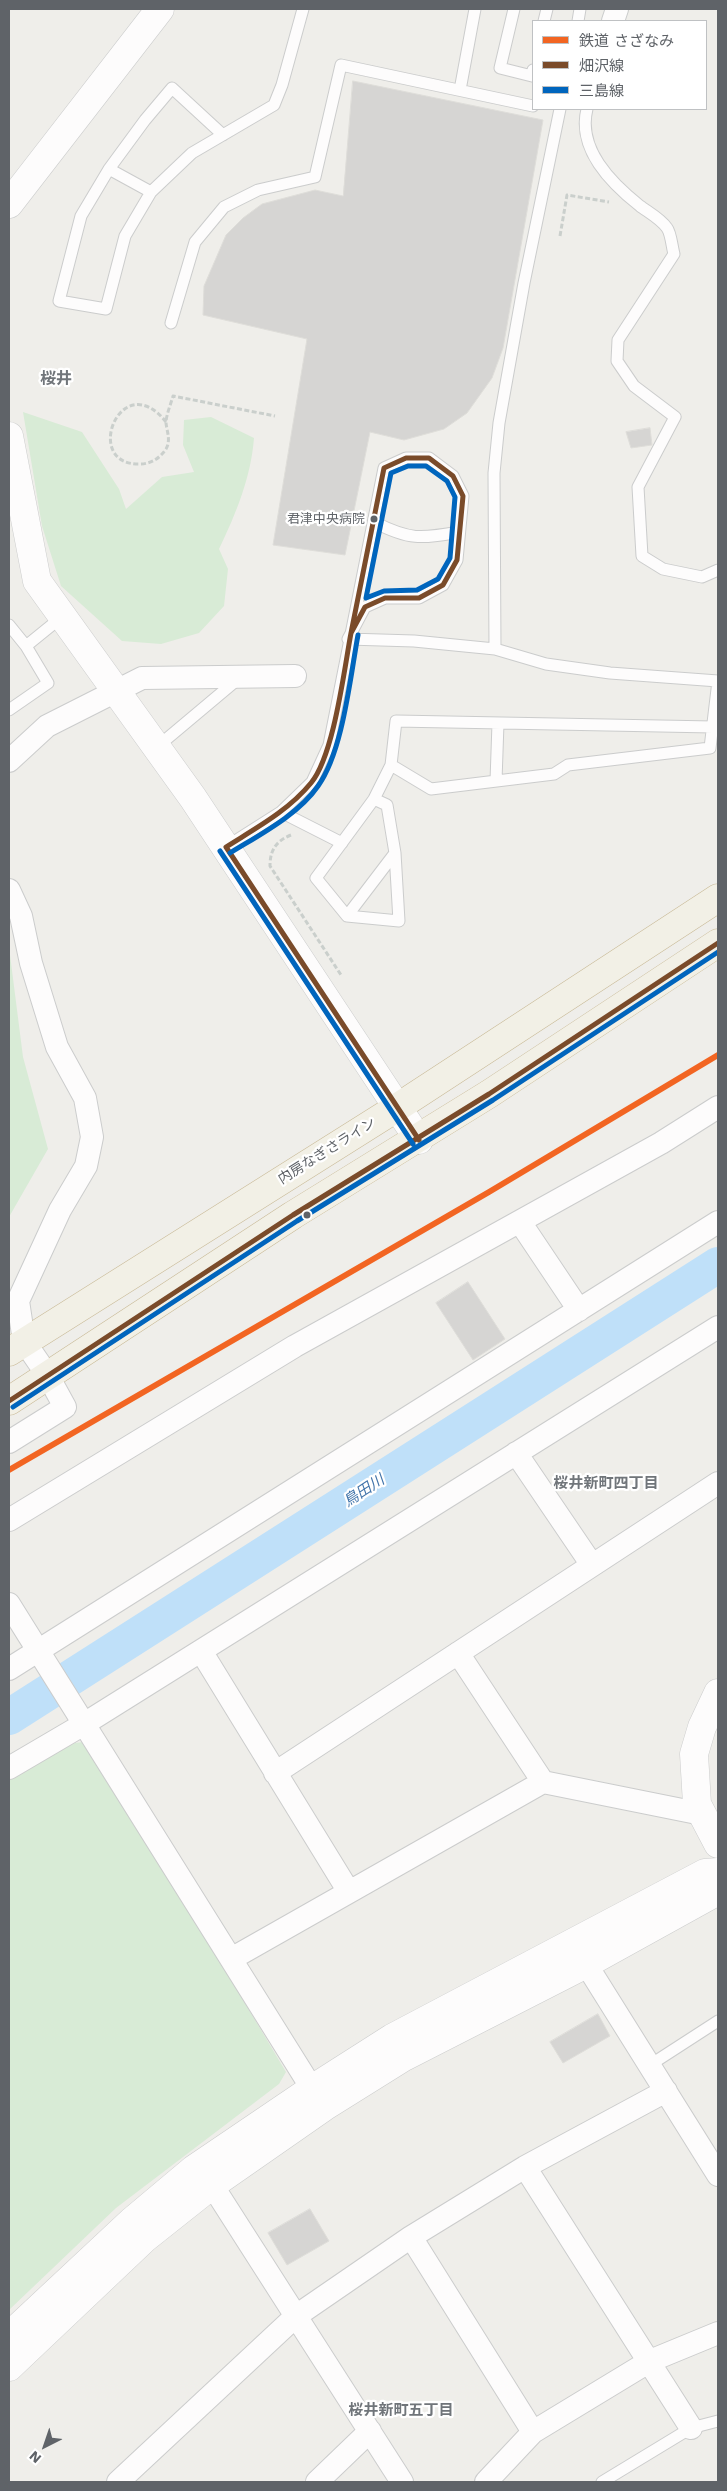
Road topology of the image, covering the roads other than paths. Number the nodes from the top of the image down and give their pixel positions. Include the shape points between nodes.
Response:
1 (160, 9) edge
2 (304, 9) edge
3 (475, 9) edge
4 (514, 9) edge
5 (532, 76) edge
6 (460, 90) junction
7 (532, 106) edge
8 (556, 110) edge
9 (587, 110) edge
10 (223, 135) junction
11 (109, 169) junction
12 (151, 192) junction
13 (9, 204) edge
14 (170, 323) dead end
15 (9, 436) edge
16 (374, 522) junction
17 (459, 532) junction
18 (718, 570) edge
19 (63, 616) junction
20 (9, 625) edge
21 (348, 639) junction
22 (26, 646) junction
23 (495, 649) junction
24 (295, 676) dead end
25 (239, 678) junction
26 (718, 681) edge
27 (117, 690) junction
28 (10, 708) edge
29 (498, 723) junction
30 (713, 727) junction
31 (157, 747) junction
32 (9, 761) edge
33 (391, 765) junction
34 (496, 781) junction
35 (374, 799) junction
36 (281, 812) junction
37 (342, 843) junction
38 (226, 848) junction
39 (395, 854) junction
40 (9, 890) edge
41 (718, 898) edge
42 (347, 916) junction
43 (718, 943) edge
44 (398, 1107) junction
45 (718, 1107) edge
46 (419, 1140) junction
47 (520, 1222) junction
48 (718, 1222) edge
49 (578, 1310) junction
50 (718, 1327) edge
51 (16, 1346) edge
52 (48, 1376) junction
53 (9, 1401) edge
54 (9, 1442) edge
55 (516, 1454) junction
56 (718, 1483) edge
57 (9, 1520) edge
58 (592, 1565) junction
59 (9, 1604) edge
60 (37, 1651) junction
61 (201, 1651) junction
62 (458, 1653) junction
63 (9, 1669) edge
64 (718, 1693) edge
65 (80, 1718) junction
66 (9, 1768) edge
67 (275, 1773) junction
68 (543, 1782) junction
69 (702, 1814) junction
70 (718, 1844) edge
71 (718, 1872) edge
72 (718, 1891) edge
73 (349, 1892) junction
74 (231, 1959) junction
75 (586, 1964) junction
76 (718, 2022) edge
77 (650, 2065) junction
78 (666, 2091) junction
79 (318, 2098) junction
80 (525, 2167) junction
81 (718, 2176) edge
82 (212, 2185) junction
83 (411, 2237) junction
84 (296, 2316) junction
85 (718, 2333) edge
86 (9, 2336) edge
87 (650, 2361) junction
88 (9, 2367) edge
89 (718, 2421) edge
90 (691, 2428) junction
91 (370, 2431) junction
92 (533, 2432) junction
93 (118, 2482) edge
94 (317, 2482) edge
95 (402, 2482) edge
96 (486, 2482) edge
97 (602, 2482) edge

1 - 13 street
2 - 10 lane via 274,104
3 - 6 lane
4 - 5 lane via 500,68
6 - 7 lane
6 - 14 lane via 341,65 315,177 258,190 224,207 195,242
8 - 23 lane via 499,423 494,473
9 - 18 lane via 587,136 592,154 602,170 633,201 668,228 674,254 618,340 617,361 634,386 675,417 638,487 642,556 663,569 702,577
10 - 11 lane via 172,88
10 - 12 lane via 192,153
11 - 12 lane
11 - 12 lane via 81,216 60,301 106,309 125,236
15 - 19 street via 37,581
16 - 17 lane via 398,535 425,539
16 - 17 lane via 384,468 406,458 429,458 453,476 463,496
16 - 21 lane
17 - 21 lane via 457,560 443,585 419,598 385,598 366,607
19 - 22 lane
19 - 27 street
20 - 22 lane
21 - 23 lane
21 - 36 lane via 329,745 312,782
22 - 28 lane via 48,683
23 - 26 lane via 546,664 610,673
24 - 25 street
25 - 27 street via 142,678
25 - 31 lane
26 - 30 lane
27 - 31 street
27 - 32 street via 47,726
29 - 30 lane
29 - 33 lane via 396,721
29 - 34 lane
30 - 34 lane via 710,748 568,765 554,774
31 - 38 street
33 - 34 lane via 431,789
33 - 35 lane
35 - 37 lane
35 - 39 lane via 387,805
36 - 37 lane
36 - 38 lane
37 - 42 lane via 316,878
38 - 44 street
39 - 42 lane
39 - 42 lane via 399,921
40 - 51 street via 21,916 31,963 57,1047 85,1098 92,1136 86,1166 60,1210 18,1301
41 - 44 highway, 内房なぎさライン
43 - 46 highway
44 - 46 street
44 - 51 highway, 内房なぎさライン
45 - 47 street via 661,1143
46 - 52 highway via 293,1215
47 - 49 street
47 - 57 street via 295,1346
48 - 49 street
49 - 60 street
50 - 55 street
51 - 52 street
52 - 53 highway
52 - 54 street via 65,1407
55 - 58 street
55 - 61 street
56 - 58 street
58 - 62 street
59 - 60 street
60 - 63 street
60 - 65 street
61 - 65 street
61 - 67 street
62 - 67 street
62 - 68 street
64 - 69 street via 694,1754 697,1804
65 - 66 street
65 - 74 street
67 - 73 street
68 - 69 street
68 - 73 street
69 - 70 street
71 - 79 street via 704,1874 401,2033
72 - 75 street
73 - 74 street
74 - 79 street
75 - 77 street
75 - 79 street
76 - 77 lane
77 - 78 street
78 - 80 street
78 - 81 street
79 - 82 street
79 - 86 street via 194,2169 132,2221
80 - 83 street
80 - 87 street
82 - 84 street
82 - 88 street via 144,2239
83 - 84 street
83 - 92 street
84 - 91 street
84 - 93 street
85 - 87 street
87 - 90 street
87 - 92 street
89 - 90 lane
90 - 97 lane
91 - 94 street
91 - 95 street
92 - 96 street

